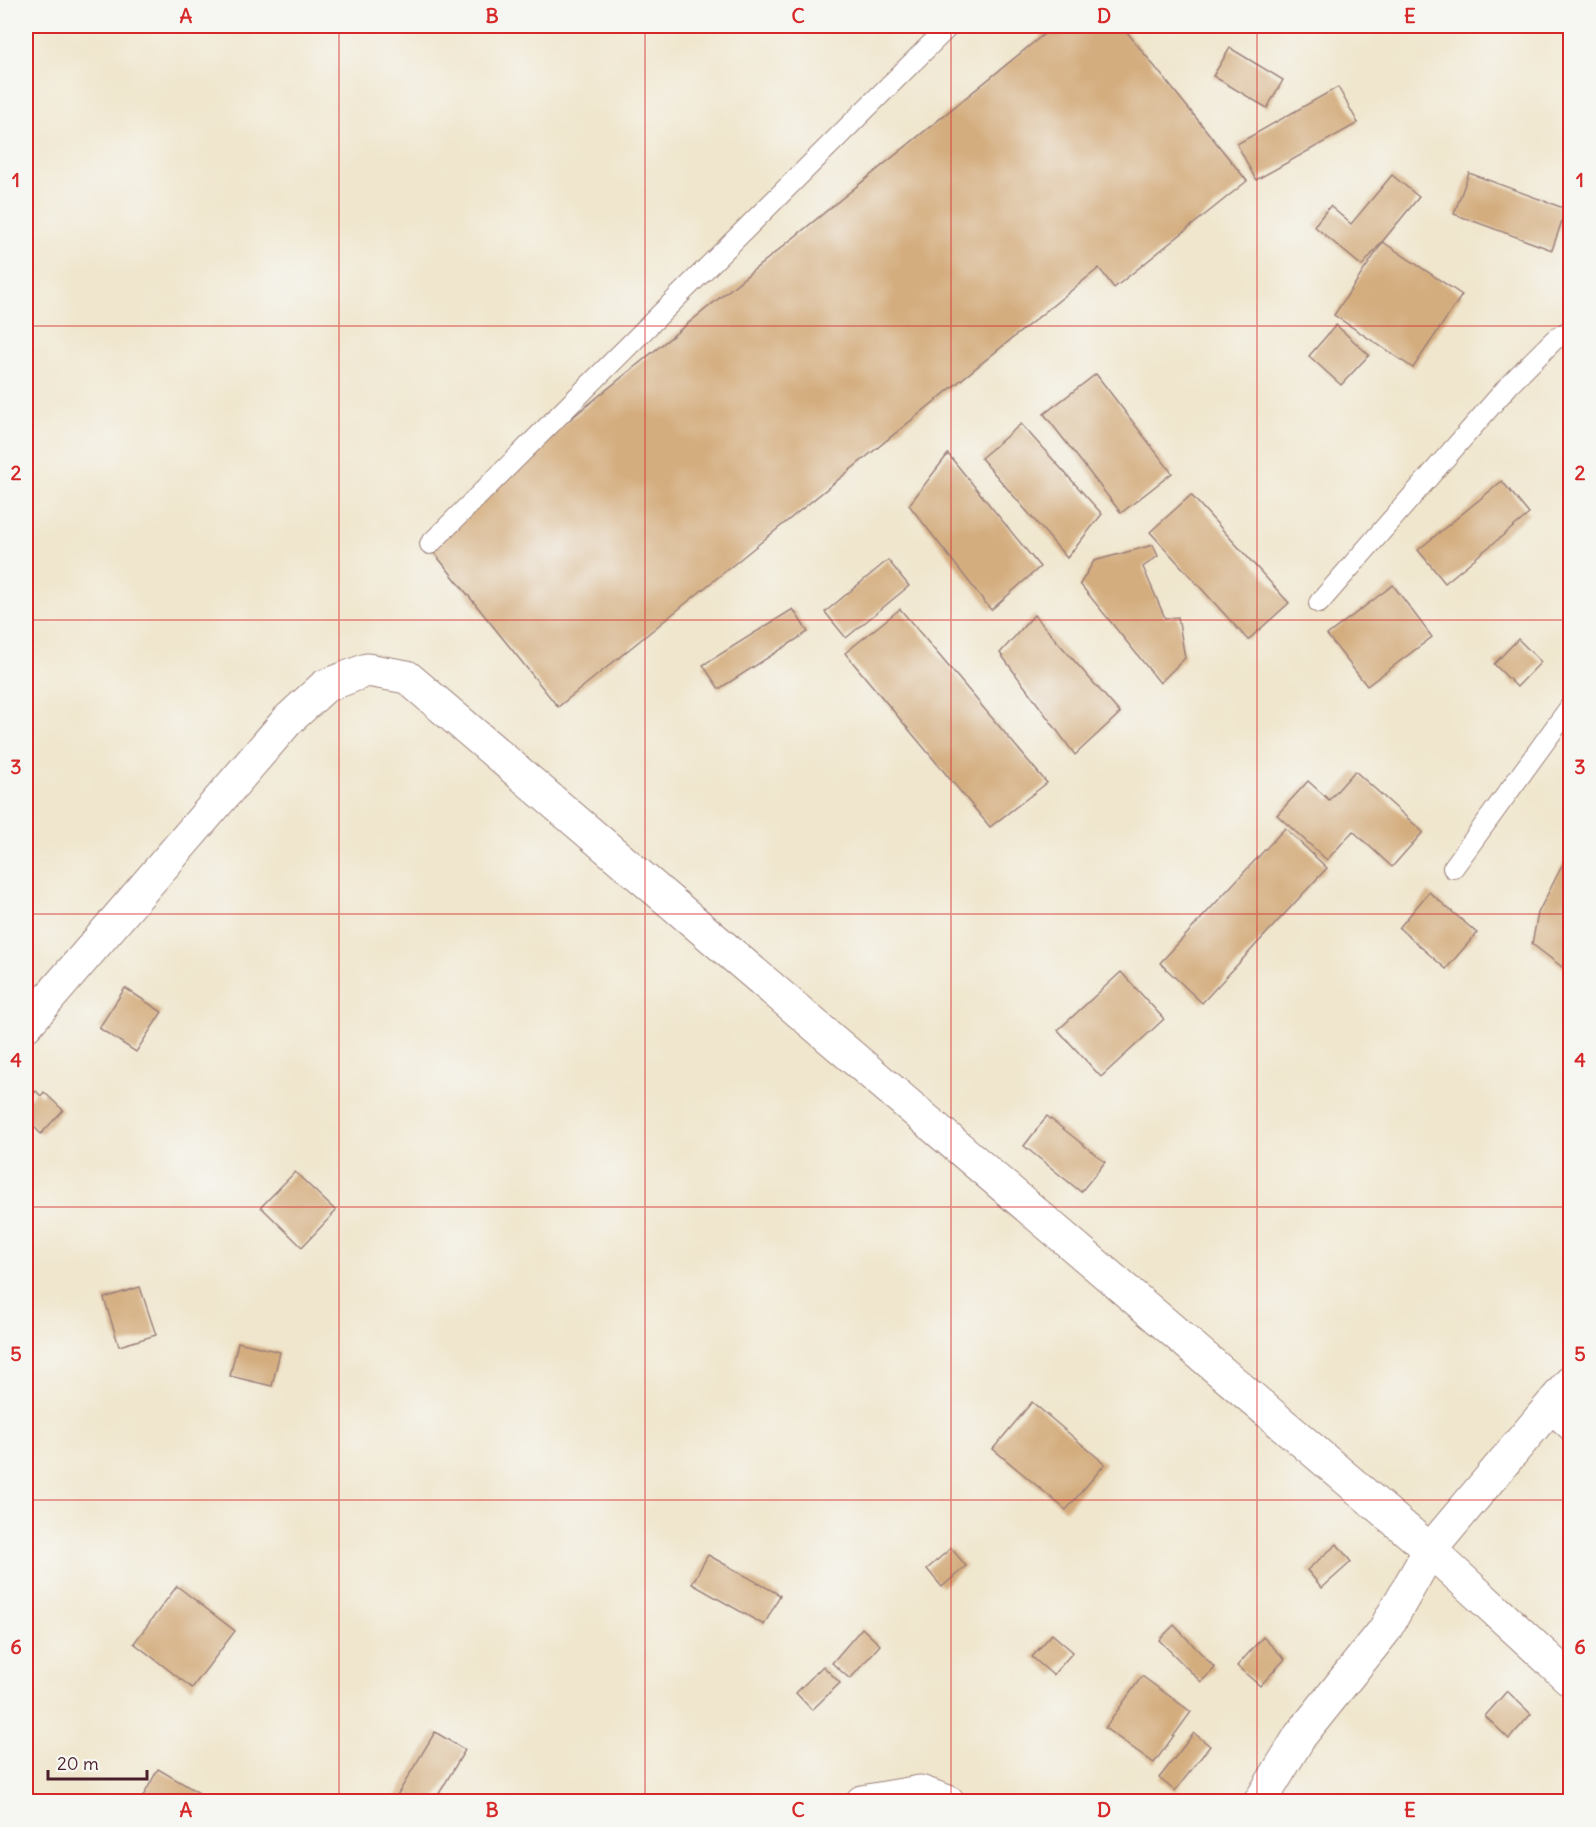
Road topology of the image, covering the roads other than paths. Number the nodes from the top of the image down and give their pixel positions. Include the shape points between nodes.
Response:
1 (949, 26) edge
2 (1570, 330) edge
3 (430, 544) dead end
4 (1319, 603) dead end
5 (1570, 706) edge
6 (1453, 868) dead end
7 (26, 1025) edge
8 (1570, 1383) edge
9 (1559, 1421) edge
10 (1430, 1550) junction
11 (1570, 1679) edge
12 (862, 1802) edge
13 (948, 1802) edge
14 (1260, 1802) edge

1 - 3 lane
2 - 4 lane via 1554,340 1510,384
5 - 6 lane
7 - 10 street via 288,720 325,686 367,670 407,677
8 - 9 street
9 - 10 street
10 - 11 street
10 - 14 street via 1384,1631 1300,1736
12 - 13 street via 920,1792

